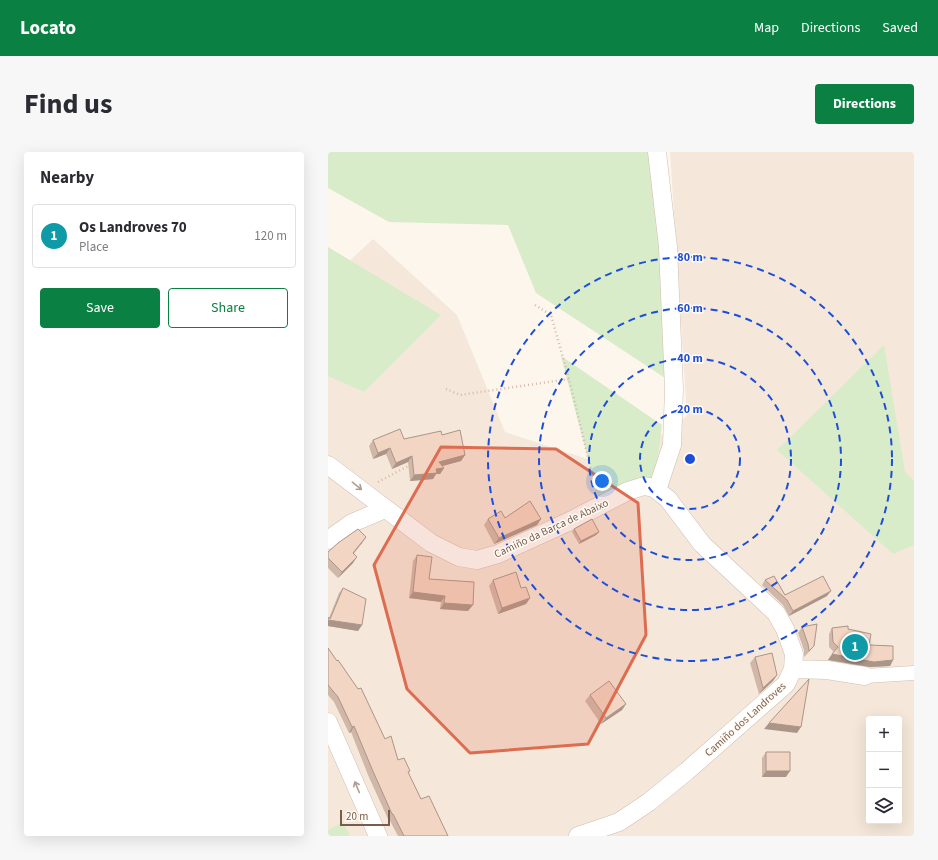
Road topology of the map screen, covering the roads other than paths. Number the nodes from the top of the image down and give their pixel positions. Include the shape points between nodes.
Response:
1 (657, 152) edge
2 (328, 465) edge
3 (657, 490) junction
4 (385, 509) junction
5 (328, 540) edge
6 (793, 669) junction
7 (914, 673) edge
8 (865, 676) joint
9 (328, 722) edge
10 (378, 836) edge
11 (578, 836) edge

1 - 3 street via 668,247 674,389 672,445
2 -> 4 street, Camiño da Barca de Abaixo
3 - 4 street, Camiño da Barca de Abaixo via 644,486 628,491 498,554 477,560 460,557 430,543
3 - 6 street via 668,498 702,544 776,613 794,654
4 - 5 street via 352,523
6 - 8 street via 827,670
6 - 11 street, Camiño dos Landroves via 786,684 649,802 619,822
7 - 8 street
10 -> 9 street

